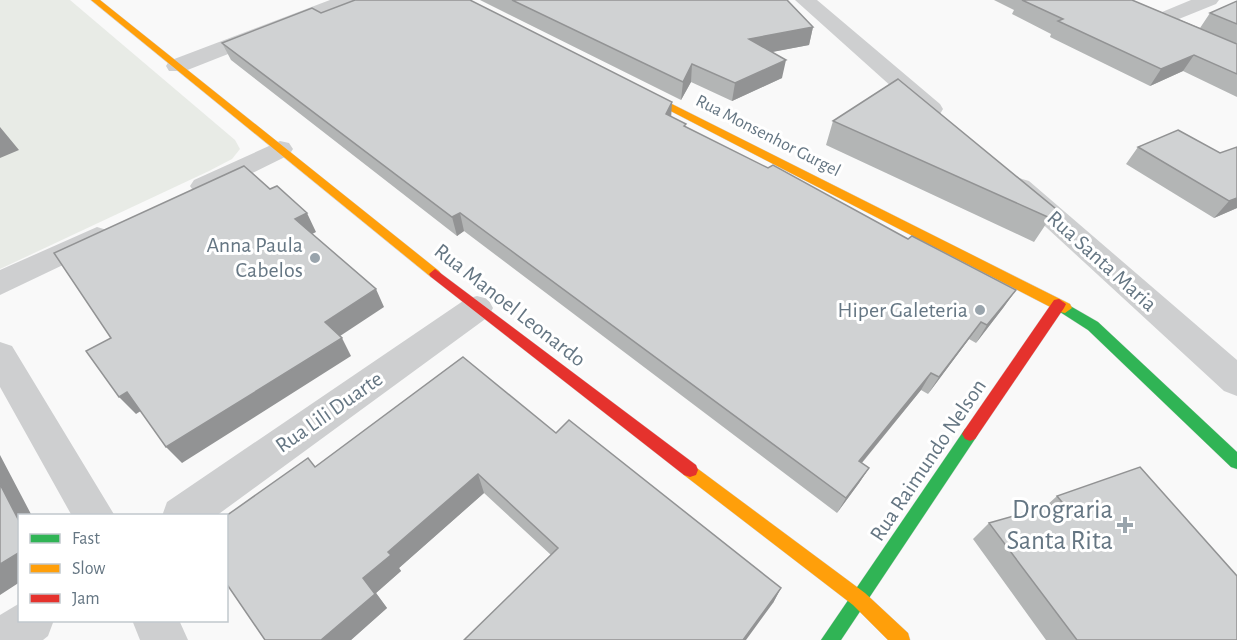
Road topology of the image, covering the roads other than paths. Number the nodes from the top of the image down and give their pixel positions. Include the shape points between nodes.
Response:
1 (96, 0) edge
2 (348, 0) edge
3 (805, 0) edge
4 (1209, 0) edge
5 (1187, 34) edge
6 (177, 66) junction
7 (621, 81) edge
8 (952, 128) edge
9 (280, 150) junction
10 (996, 167) edge
11 (183, 196) edge
12 (119, 227) edge
13 (0, 283) edge
14 (1059, 304) junction
15 (477, 308) junction
16 (0, 356) edge
17 (1237, 381) edge
18 (1237, 462) edge
19 (94, 514) edge
20 (185, 514) edge
21 (860, 599) junction
22 (31, 622) edge
23 (155, 622) edge
24 (4, 640) edge
25 (165, 640) edge
26 (830, 640) edge
27 (901, 640) edge

1 - 6 street, Rua Manoel Leonardo
2 - 6 street
3 - 8 street
4 - 5 street via 1147,17
6 - 9 street, Rua Manoel Leonardo
7 - 14 street, Rua Monsenhor Gurgel
9 - 11 street
9 - 15 street, Rua Manoel Leonardo
10 - 17 street, Rua Santa Maria
12 - 13 street
14 - 18 street, Rua Monsenhor Gurgel via 1093,326
14 - 21 street, Rua Raimundo Nelson
15 - 20 street, Rua Lili Duarte
15 - 21 street, Rua Manoel Leonardo
16 - 19 street
21 - 26 street, Rua Raimundo Nelson
21 - 27 street, Rua Manoel Leonardo
22 - 24 street
23 - 25 street

